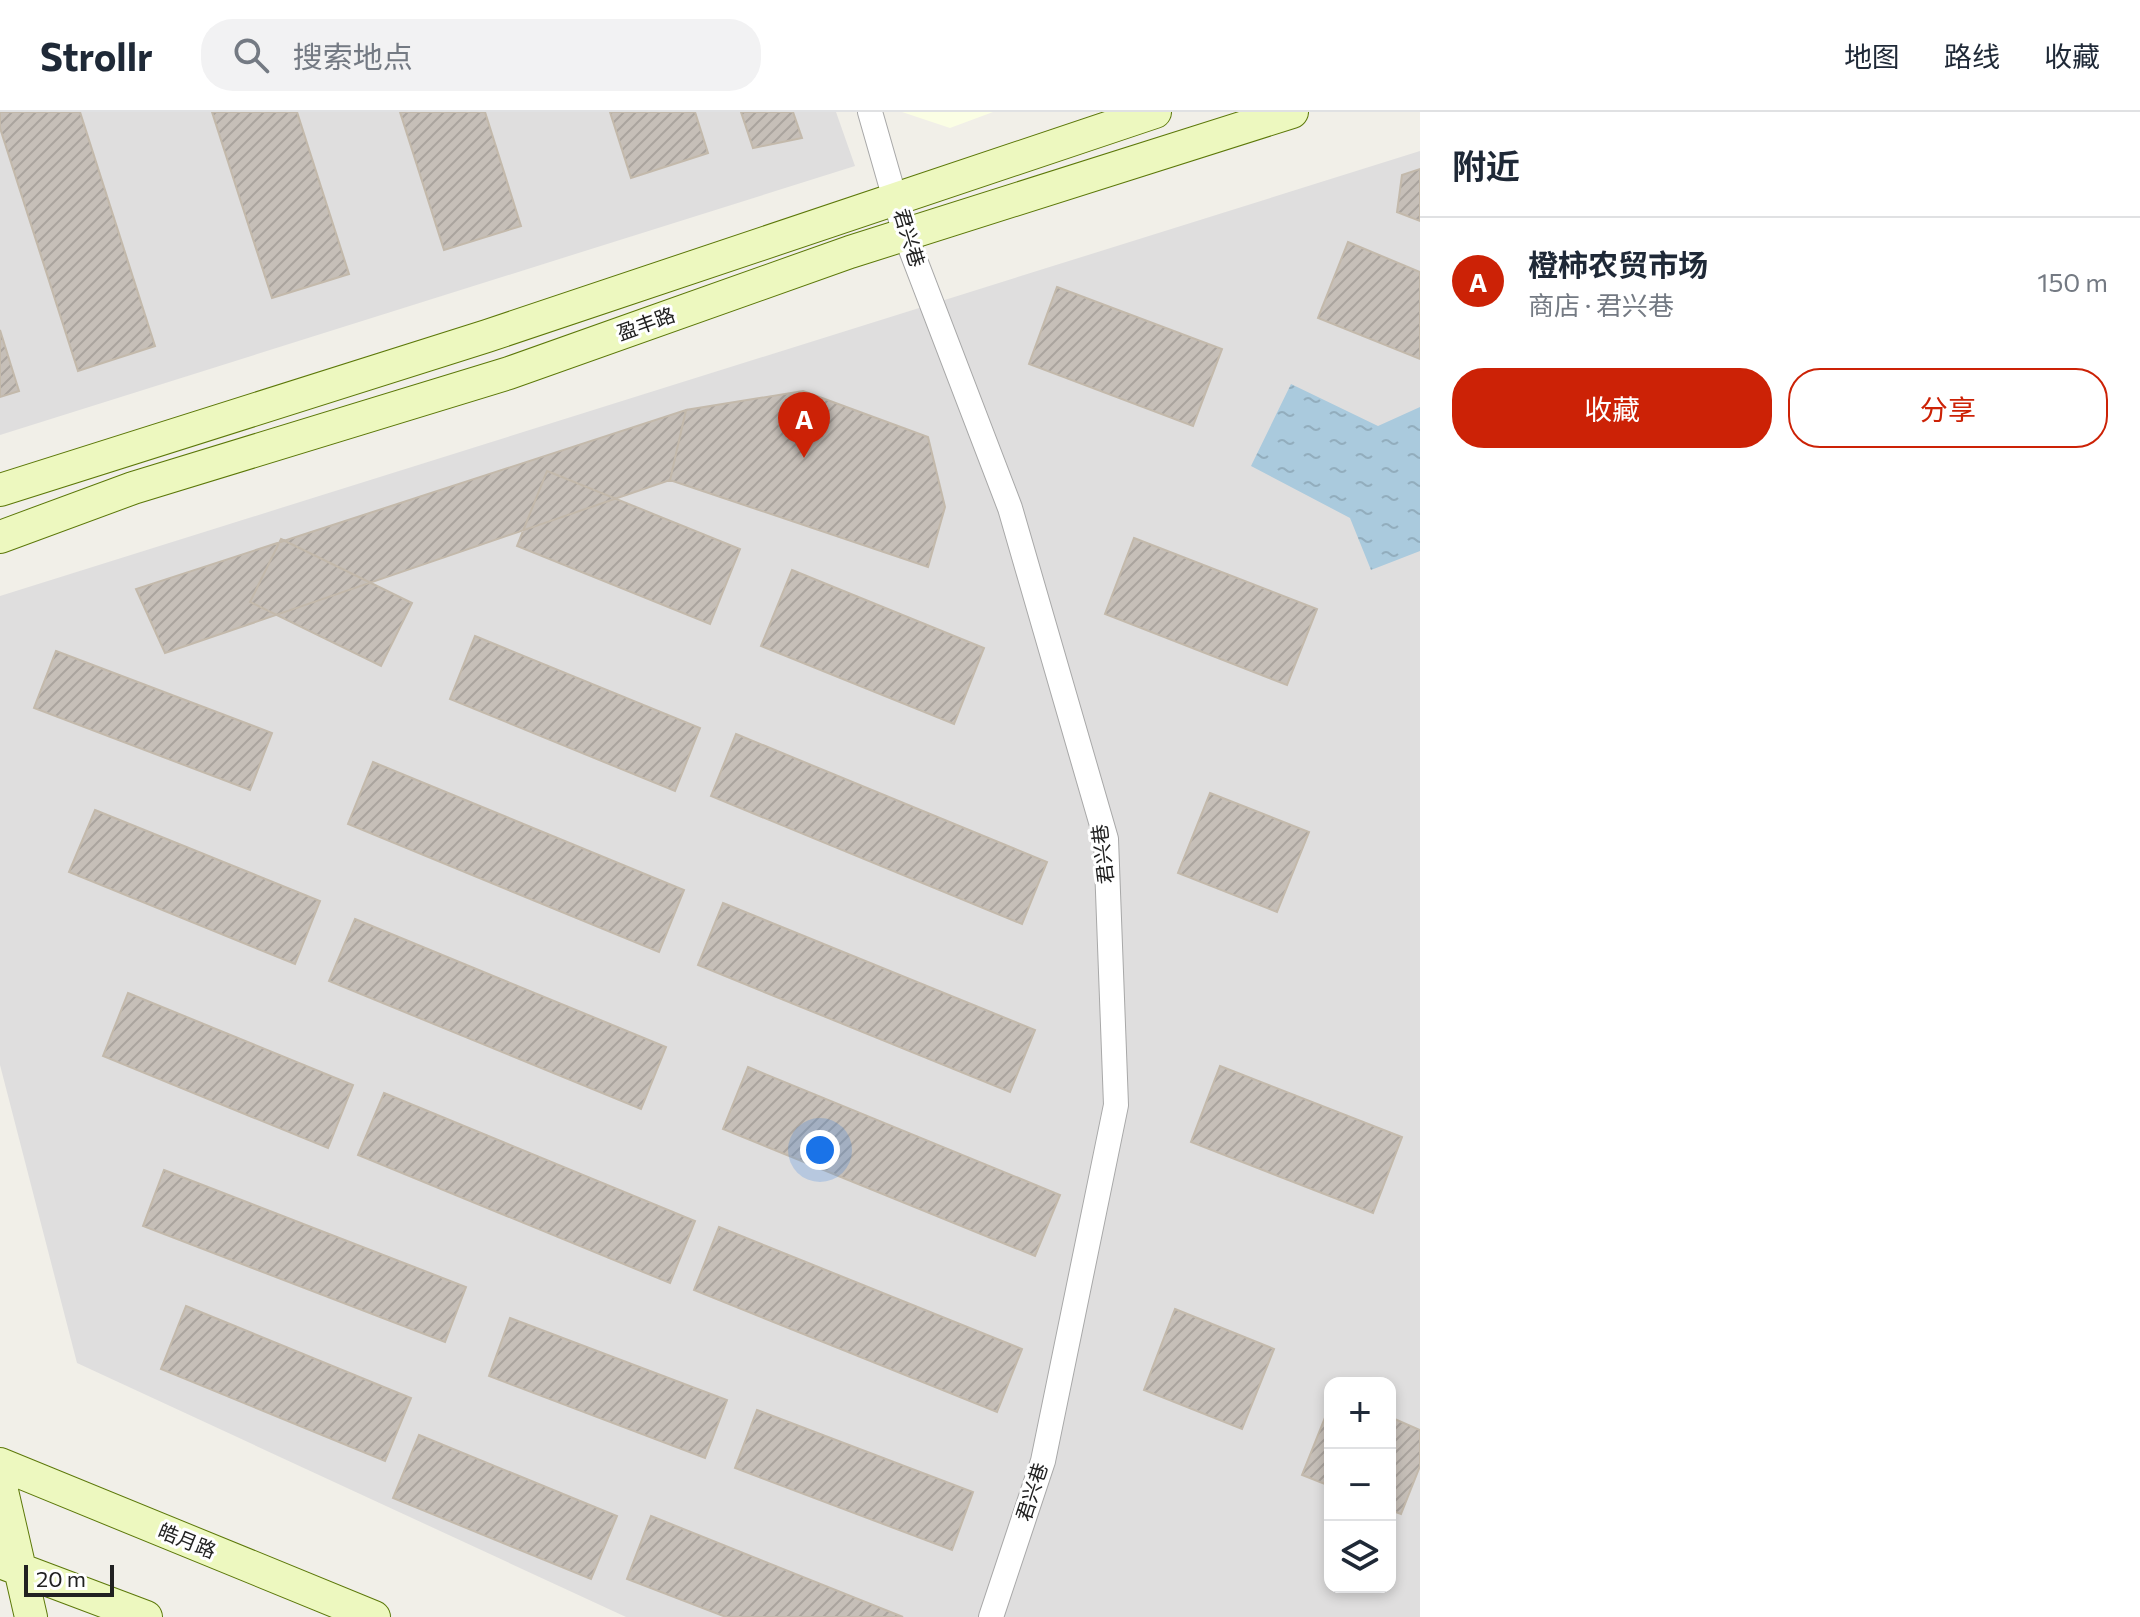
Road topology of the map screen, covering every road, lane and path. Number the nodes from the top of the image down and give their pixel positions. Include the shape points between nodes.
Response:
1 (870, 112) edge
2 (1155, 112) edge
3 (1292, 112) edge
4 (897, 199) junction
5 (905, 234) junction
6 (0, 490) edge
7 (0, 537) edge
8 (0, 1464) edge
9 (0, 1482) edge
10 (8, 1564) edge
11 (31, 1617) edge
12 (146, 1617) edge
13 (374, 1617) edge
14 (991, 1617) edge

1 - 4 street, 君兴巷
2 - 4 main road, 盈丰路
3 - 5 main road, 盈丰路
4 - 5 street, 君兴巷
4 - 6 main road, 盈丰路
5 - 7 main road, 盈丰路 via 509,373 133,488
5 - 14 street, 君兴巷 via 1010,508 1106,839 1116,1105 1043,1461
8 - 13 main road, 皓月路
9 - 10 main road
10 - 11 main road
10 - 12 main road

